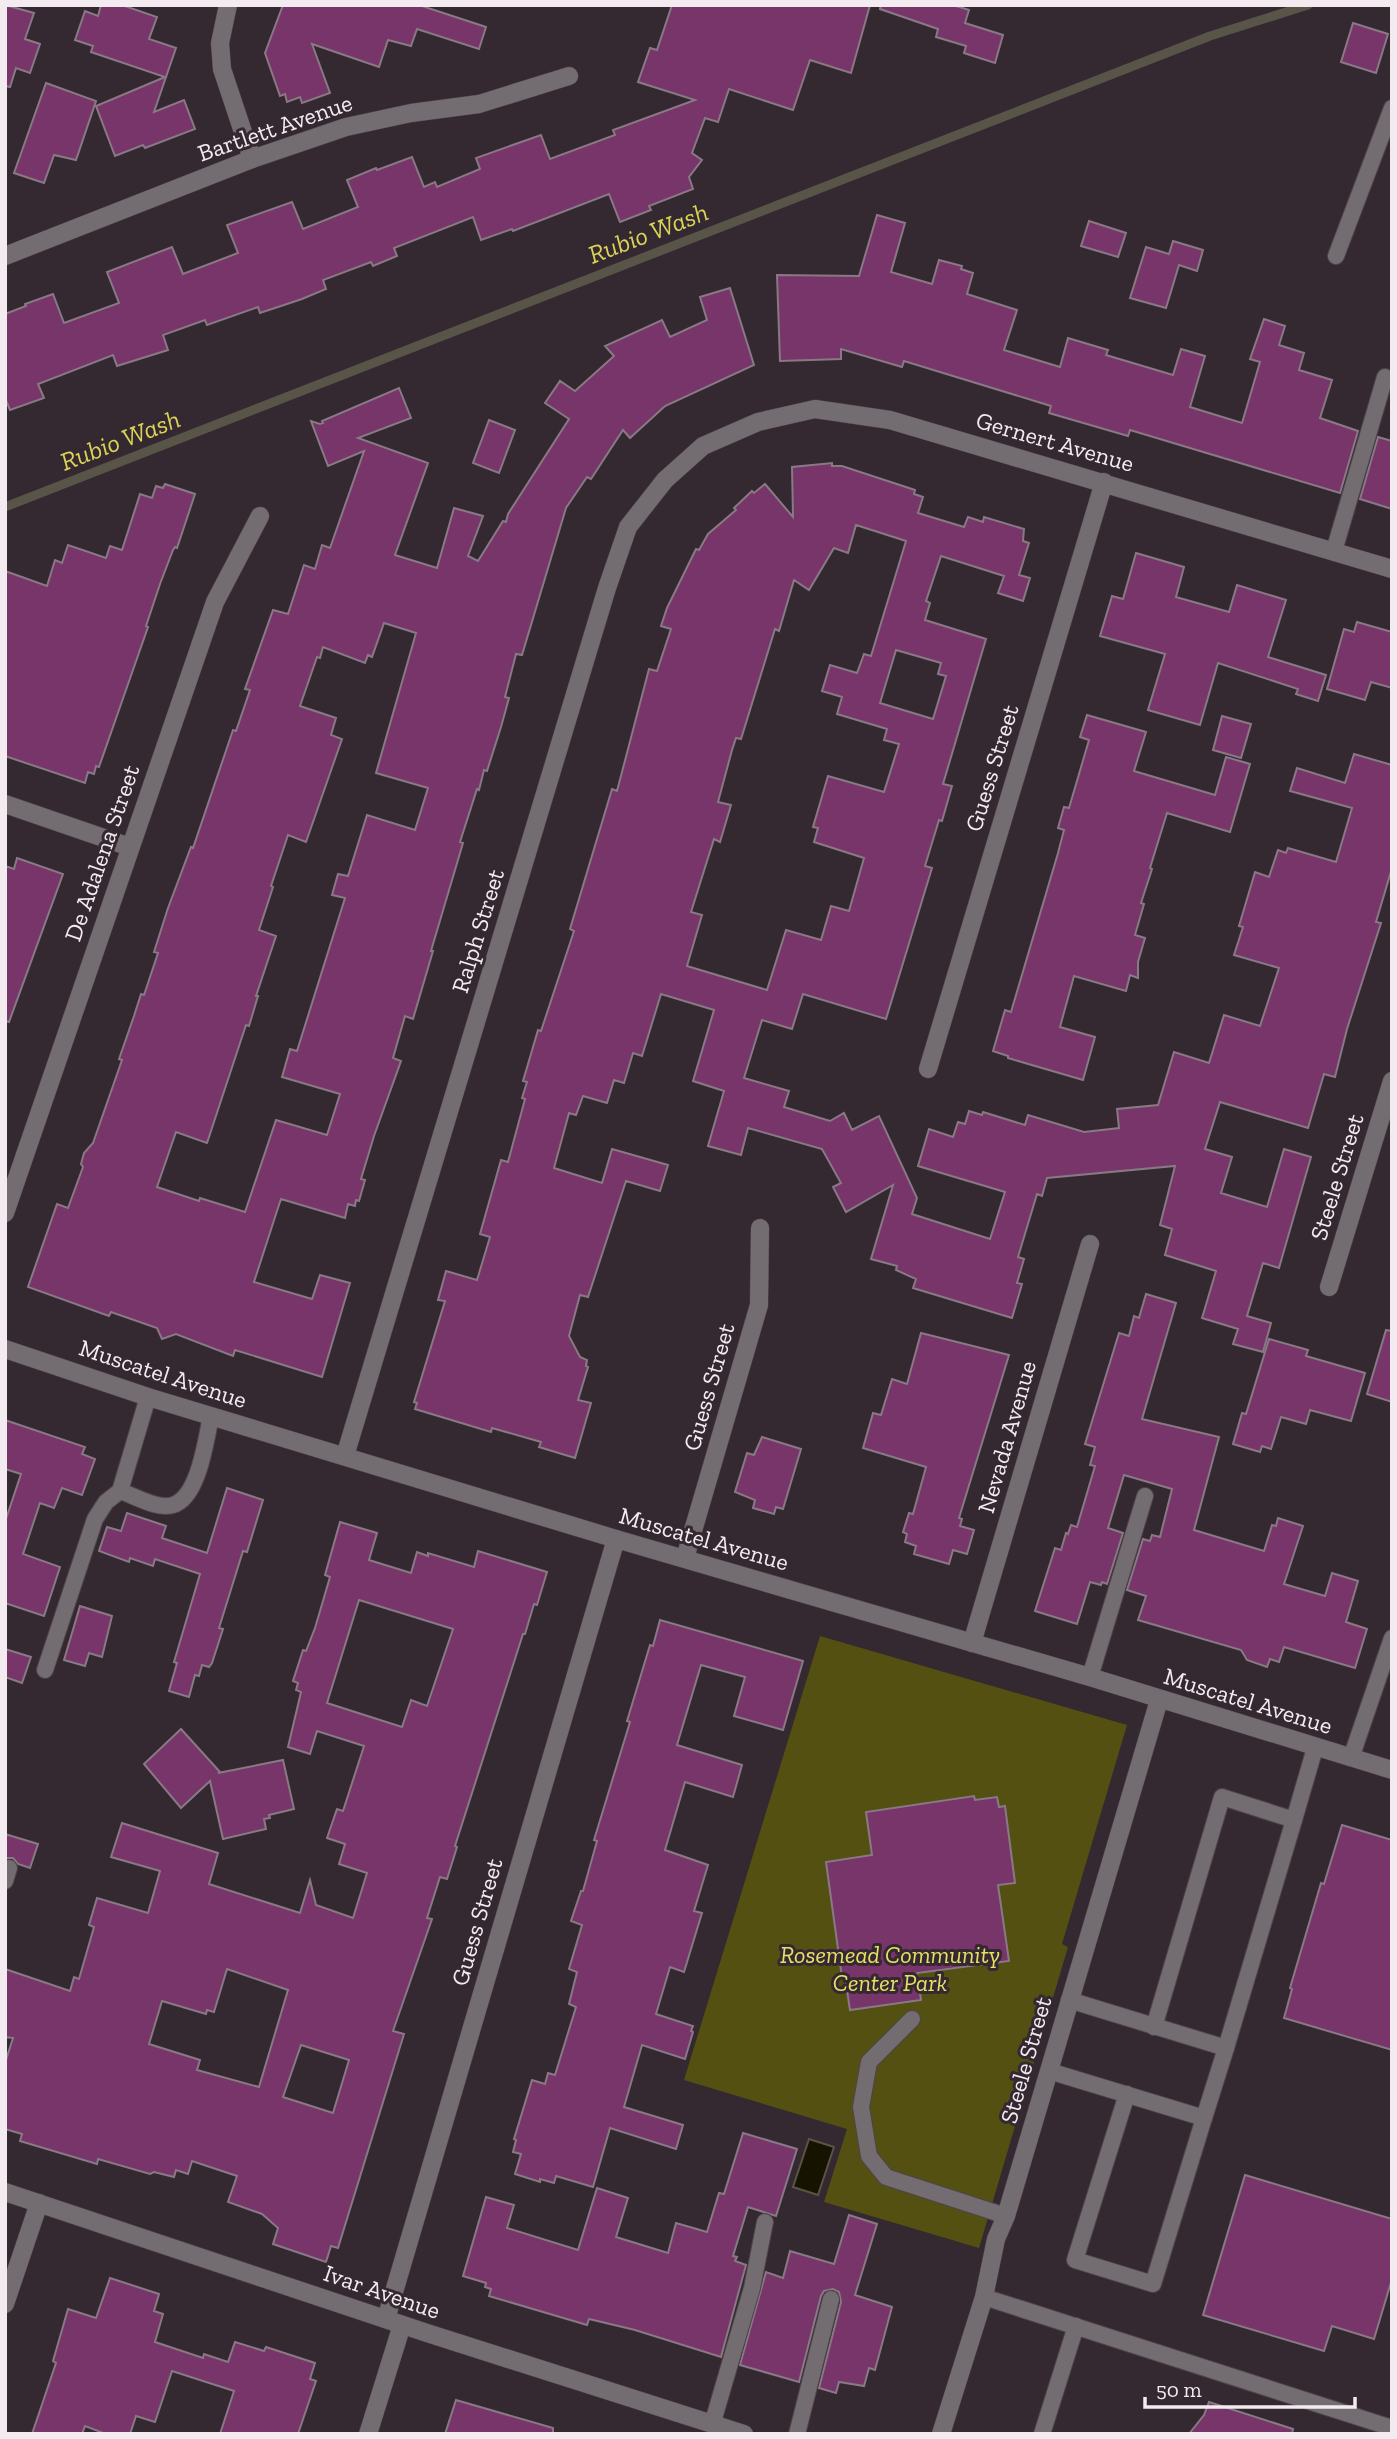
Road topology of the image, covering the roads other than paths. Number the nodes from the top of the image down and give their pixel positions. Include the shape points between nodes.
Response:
1 (228, 5) edge
2 (569, 76) dead end
3 (1392, 108) edge
4 (252, 159) junction
5 (5, 256) edge
6 (1336, 256) dead end
7 (1385, 376) dead end
8 (703, 446) joint
9 (1104, 482) junction
10 (260, 516) dead end
11 (1334, 551) junction
12 (1392, 569) edge
13 (5, 804) edge
14 (130, 847) junction
15 (928, 1069) dead end
16 (1392, 1081) edge
17 (5, 1213) edge
18 (760, 1228) dead end
19 (1090, 1244) dead end
20 (1329, 1287) dead end
21 (5, 1349) edge
22 (148, 1397) junction
23 (211, 1416) junction
24 (345, 1456) junction
25 (120, 1491) junction
26 (1145, 1496) dead end
27 (616, 1539) junction
28 (685, 1558) junction
29 (1392, 1638) edge
30 (972, 1643) junction
31 (45, 1670) dead end
32 (1090, 1678) junction
33 (1159, 1700) junction
34 (1315, 1748) junction
35 (1352, 1758) junction
36 (1392, 1770) edge
37 (1294, 1820) junction
38 (1069, 2000) junction
39 (912, 2019) dead end
40 (1154, 2027) junction
41 (1226, 2048) junction
42 (1049, 2071) junction
43 (1127, 2094) junction
44 (1204, 2118) junction
45 (5, 2192) edge
46 (39, 2203) junction
47 (1006, 2216) junction
48 (765, 2222) dead end
49 (984, 2297) junction
50 (831, 2299) dead end
51 (5, 2304) edge
52 (394, 2322) junction
53 (1076, 2326) junction
54 (712, 2425) junction
55 (1392, 2428) edge
56 (368, 2434) edge
57 (744, 2434) edge
58 (797, 2434) edge
59 (941, 2434) edge
60 (1042, 2434) edge

1 - 4 street via 220,43 222,69
2 - 4 street, Bartlett Avenue via 479,104 346,127
3 - 6 lane
4 - 5 street, Bartlett Avenue
7 - 11 lane
8 - 9 street, Gernert Avenue via 758,422 815,409 890,419
8 - 24 street, Ralph Street via 665,481 628,527
9 - 11 street, Gernert Avenue
9 - 15 street, Guess Street
10 - 14 street, De Adalena Street via 215,602
11 - 12 street, Gernert Avenue
13 - 14 street
14 - 17 street, De Adalena Street
16 - 20 street, Steele Street
18 - 28 street, Guess Street via 759,1305
19 - 30 street, Nevada Avenue
21 - 22 street, Muscatel Avenue
22 - 23 street, Muscatel Avenue
22 - 25 lane
23 - 24 street, Muscatel Avenue
23 - 25 lane via 188,1494 174,1505 159,1505
24 - 27 street, Muscatel Avenue
25 - 31 lane via 95,1519
26 - 32 lane
27 - 28 street, Muscatel Avenue
27 - 52 street, Guess Street
28 - 30 street, Muscatel Avenue
29 - 35 lane
30 - 32 street, Muscatel Avenue
32 - 33 street, Muscatel Avenue
33 - 34 street, Muscatel Avenue
33 - 38 street, Steele Street
34 - 35 street, Muscatel Avenue
34 - 37 lane
35 - 36 street, Muscatel Avenue
37 - 40 lane via 1222,1797
37 - 41 lane
38 - 40 lane
38 - 42 street, Steele Street
39 - 47 lane via 869,2062 861,2107 869,2156 886,2177
40 - 41 lane
41 - 44 lane
42 - 43 lane
42 - 47 street, Steele Street
43 - 44 lane
43 - 44 lane via 1075,2260 1153,2284
45 - 46 street, Ivar Avenue
46 - 51 street
46 - 52 street, Ivar Avenue
47 - 49 street, Steele Street via 996,2239
48 - 54 lane via 752,2288
49 - 53 lane
49 - 59 street, Steele Street
50 - 58 lane
52 - 54 street, Ivar Avenue
52 - 56 street, Guess Street
53 - 55 lane
53 - 60 lane
54 - 57 street, Ivar Avenue

